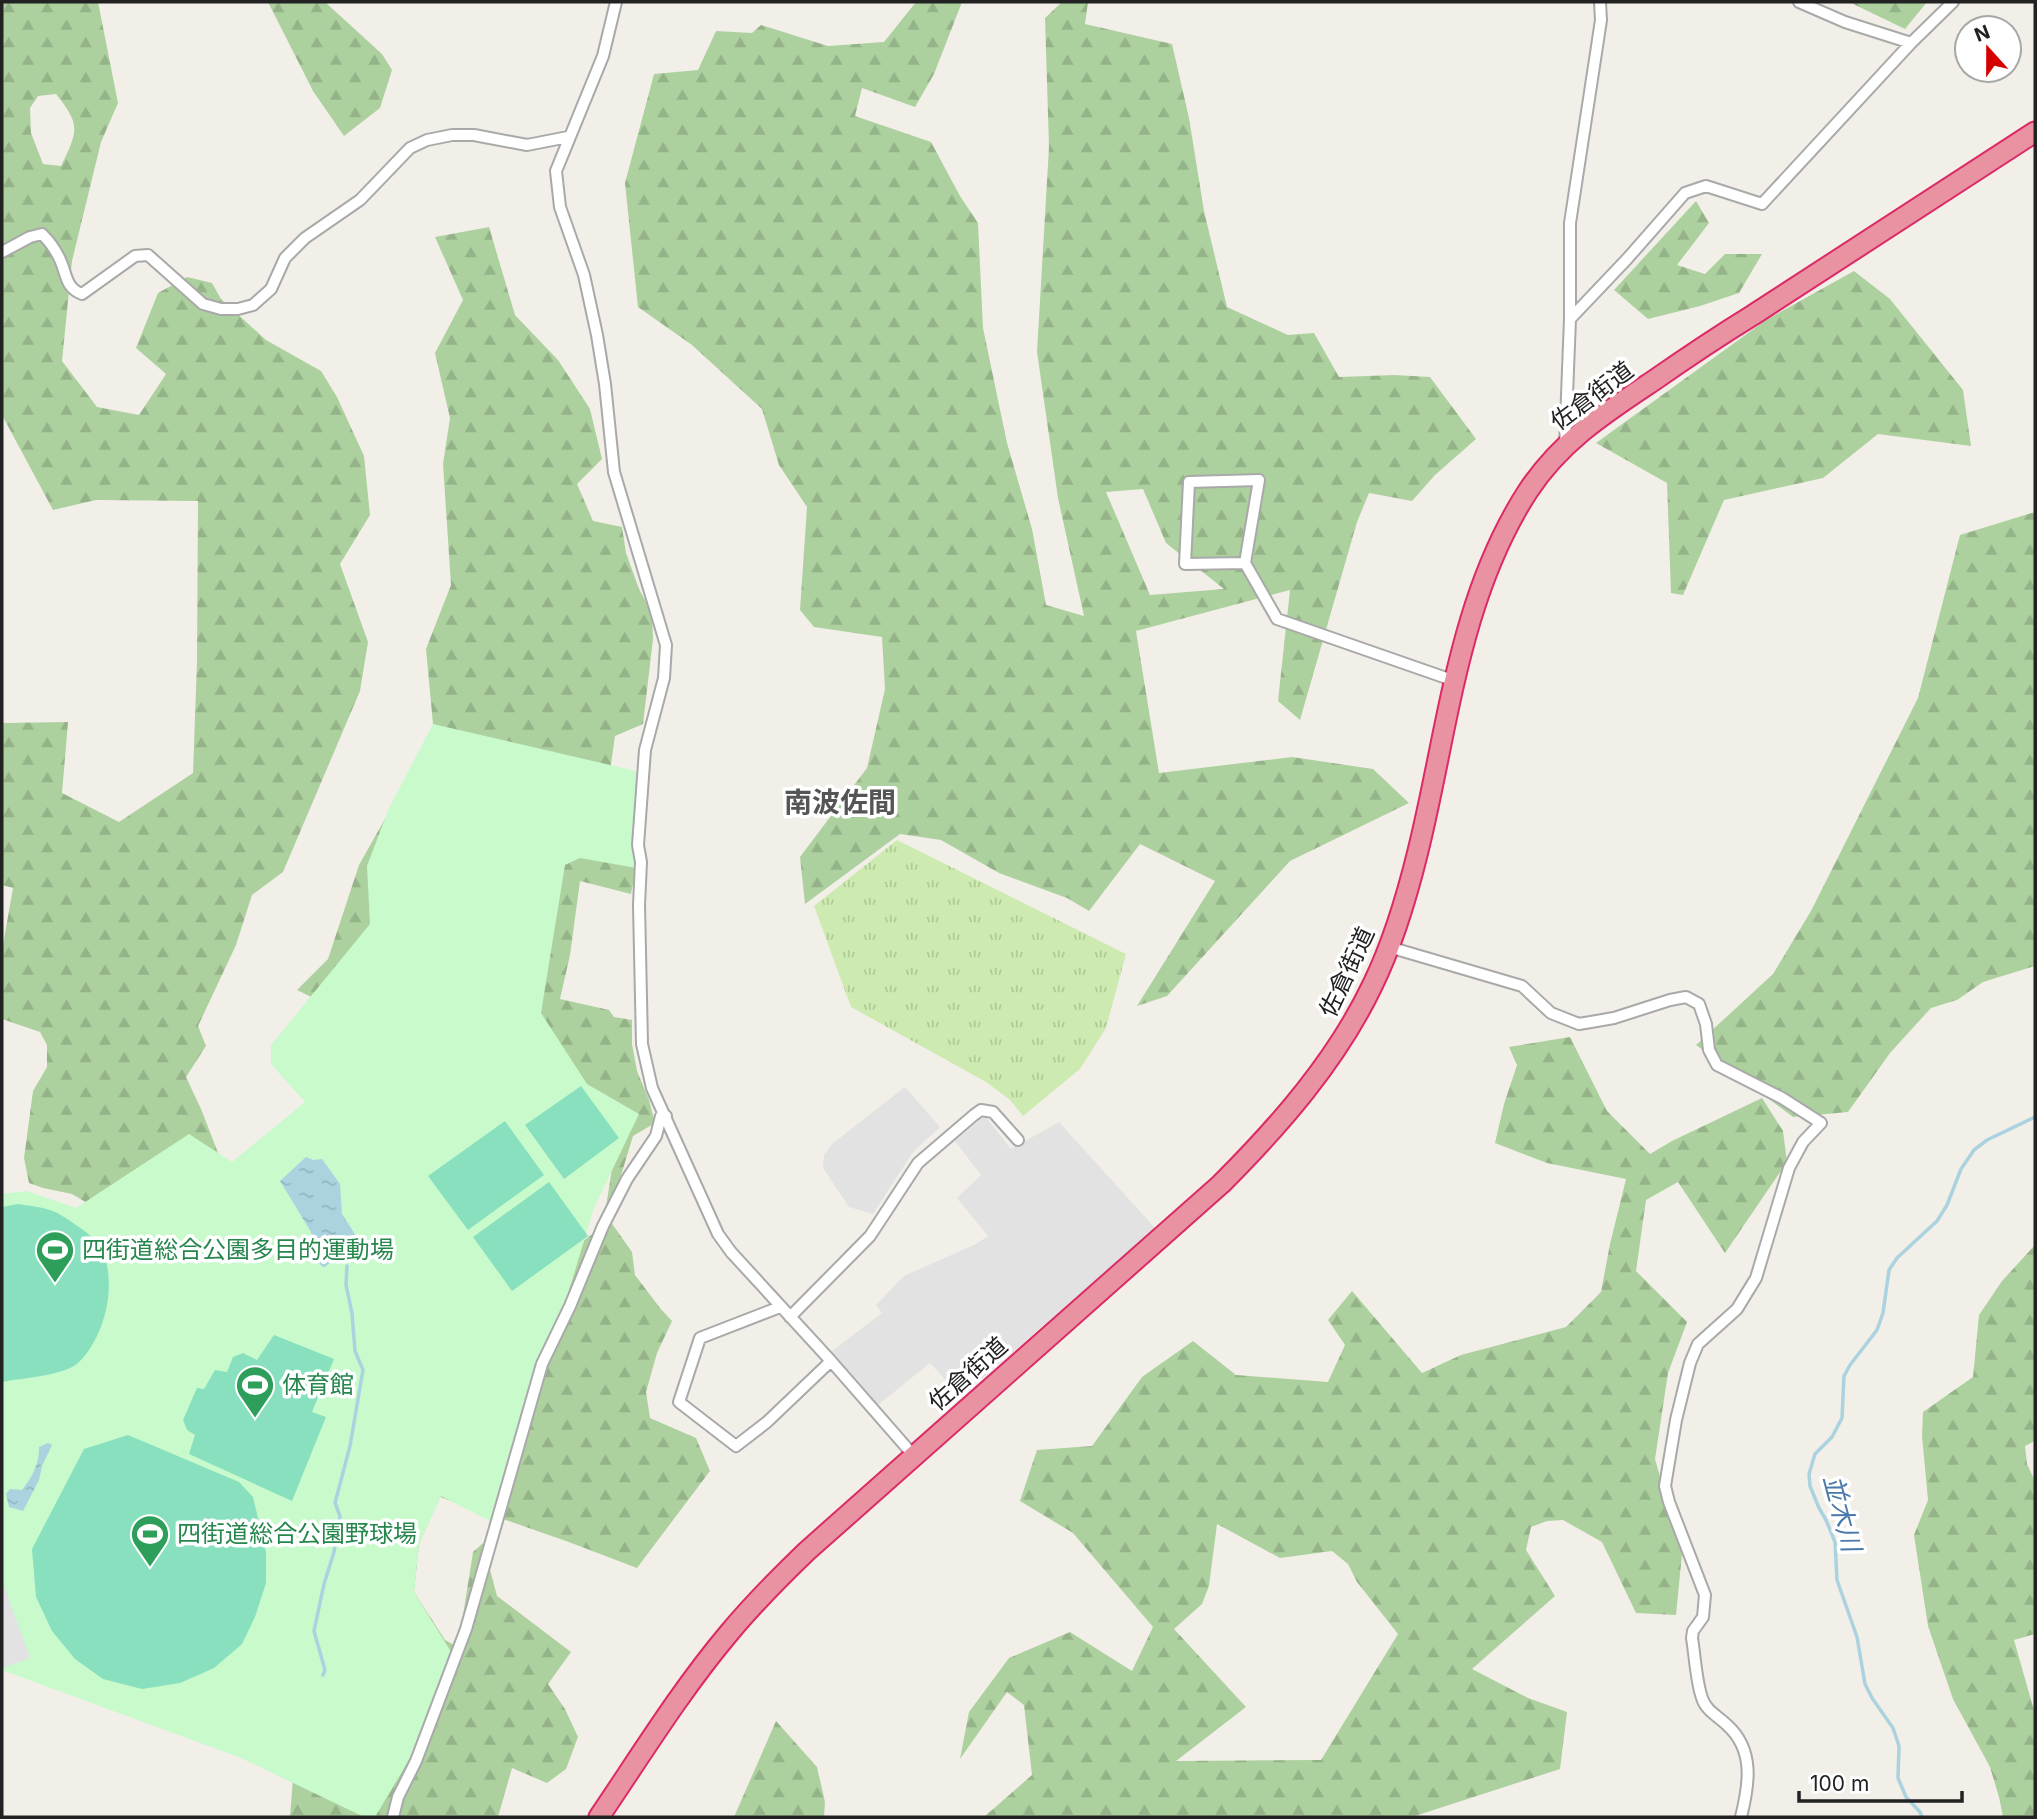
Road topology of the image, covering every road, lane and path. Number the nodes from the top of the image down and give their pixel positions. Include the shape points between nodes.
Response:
1 (616, 2) edge
2 (1600, 2) edge
3 (1799, 2) edge
4 (1954, 2) edge
5 (1912, 43) junction
6 (2035, 132) edge
7 (568, 137) junction
8 (2, 252) edge
9 (1570, 319) junction
10 (1565, 446) junction
11 (1245, 563) junction
12 (1455, 681) junction
13 (1389, 947) junction
14 (666, 1116) junction
15 (1018, 1140) dead end
16 (780, 1307) junction
17 (790, 1317) junction
18 (831, 1361) junction
19 (914, 1456) junction
20 (393, 1817) edge
21 (599, 1817) edge
22 (1741, 1817) edge

1 - 7 street via 603,56
2 - 9 street via 1570,223
3 - 5 street
4 - 5 street
5 - 9 street via 1762,204 1706,186 1685,193
6 - 10 highway, 佐倉街道 via 1595,419
7 - 8 street via 527,145 474,135 427,140 410,149 360,200 305,238 285,258 271,289 253,305 238,309 203,304 148,256 135,256 82,293 69,285 62,263 42,234
7 - 14 street via 556,171 560,207 584,275 597,335 614,472 666,645 664,678 645,750 638,845 642,1044 652,1088
9 - 10 street
10 - 12 highway, 佐倉街道 via 1529,490 1500,541
11 - 11 street via 1259,480 1189,482 1185,564
11 - 12 street via 1278,619
12 - 13 highway, 佐倉街道 via 1418,853
13 - 19 highway, 佐倉街道 via 1342,1040 1262,1143
13 - 22 street via 1522,986 1551,1013 1579,1024 1686,997 1699,1004 1709,1051 1717,1065 1821,1122 1789,1168 1756,1278 1737,1309 1698,1344 1676,1420 1665,1486 1705,1595 1703,1617 1692,1638 1702,1698 1740,1739 1746,1753 1749,1774
14 - 16 street via 718,1234
14 - 20 street via 661,1116 656,1136 609,1214 542,1364 466,1629
15 - 17 street via 993,1112 981,1110 974,1115 918,1163 870,1236
16 - 17 street
16 - 18 street via 700,1338 679,1402 736,1446
17 - 18 street
18 - 19 street
19 - 21 highway, 佐倉街道 via 807,1551 729,1633

